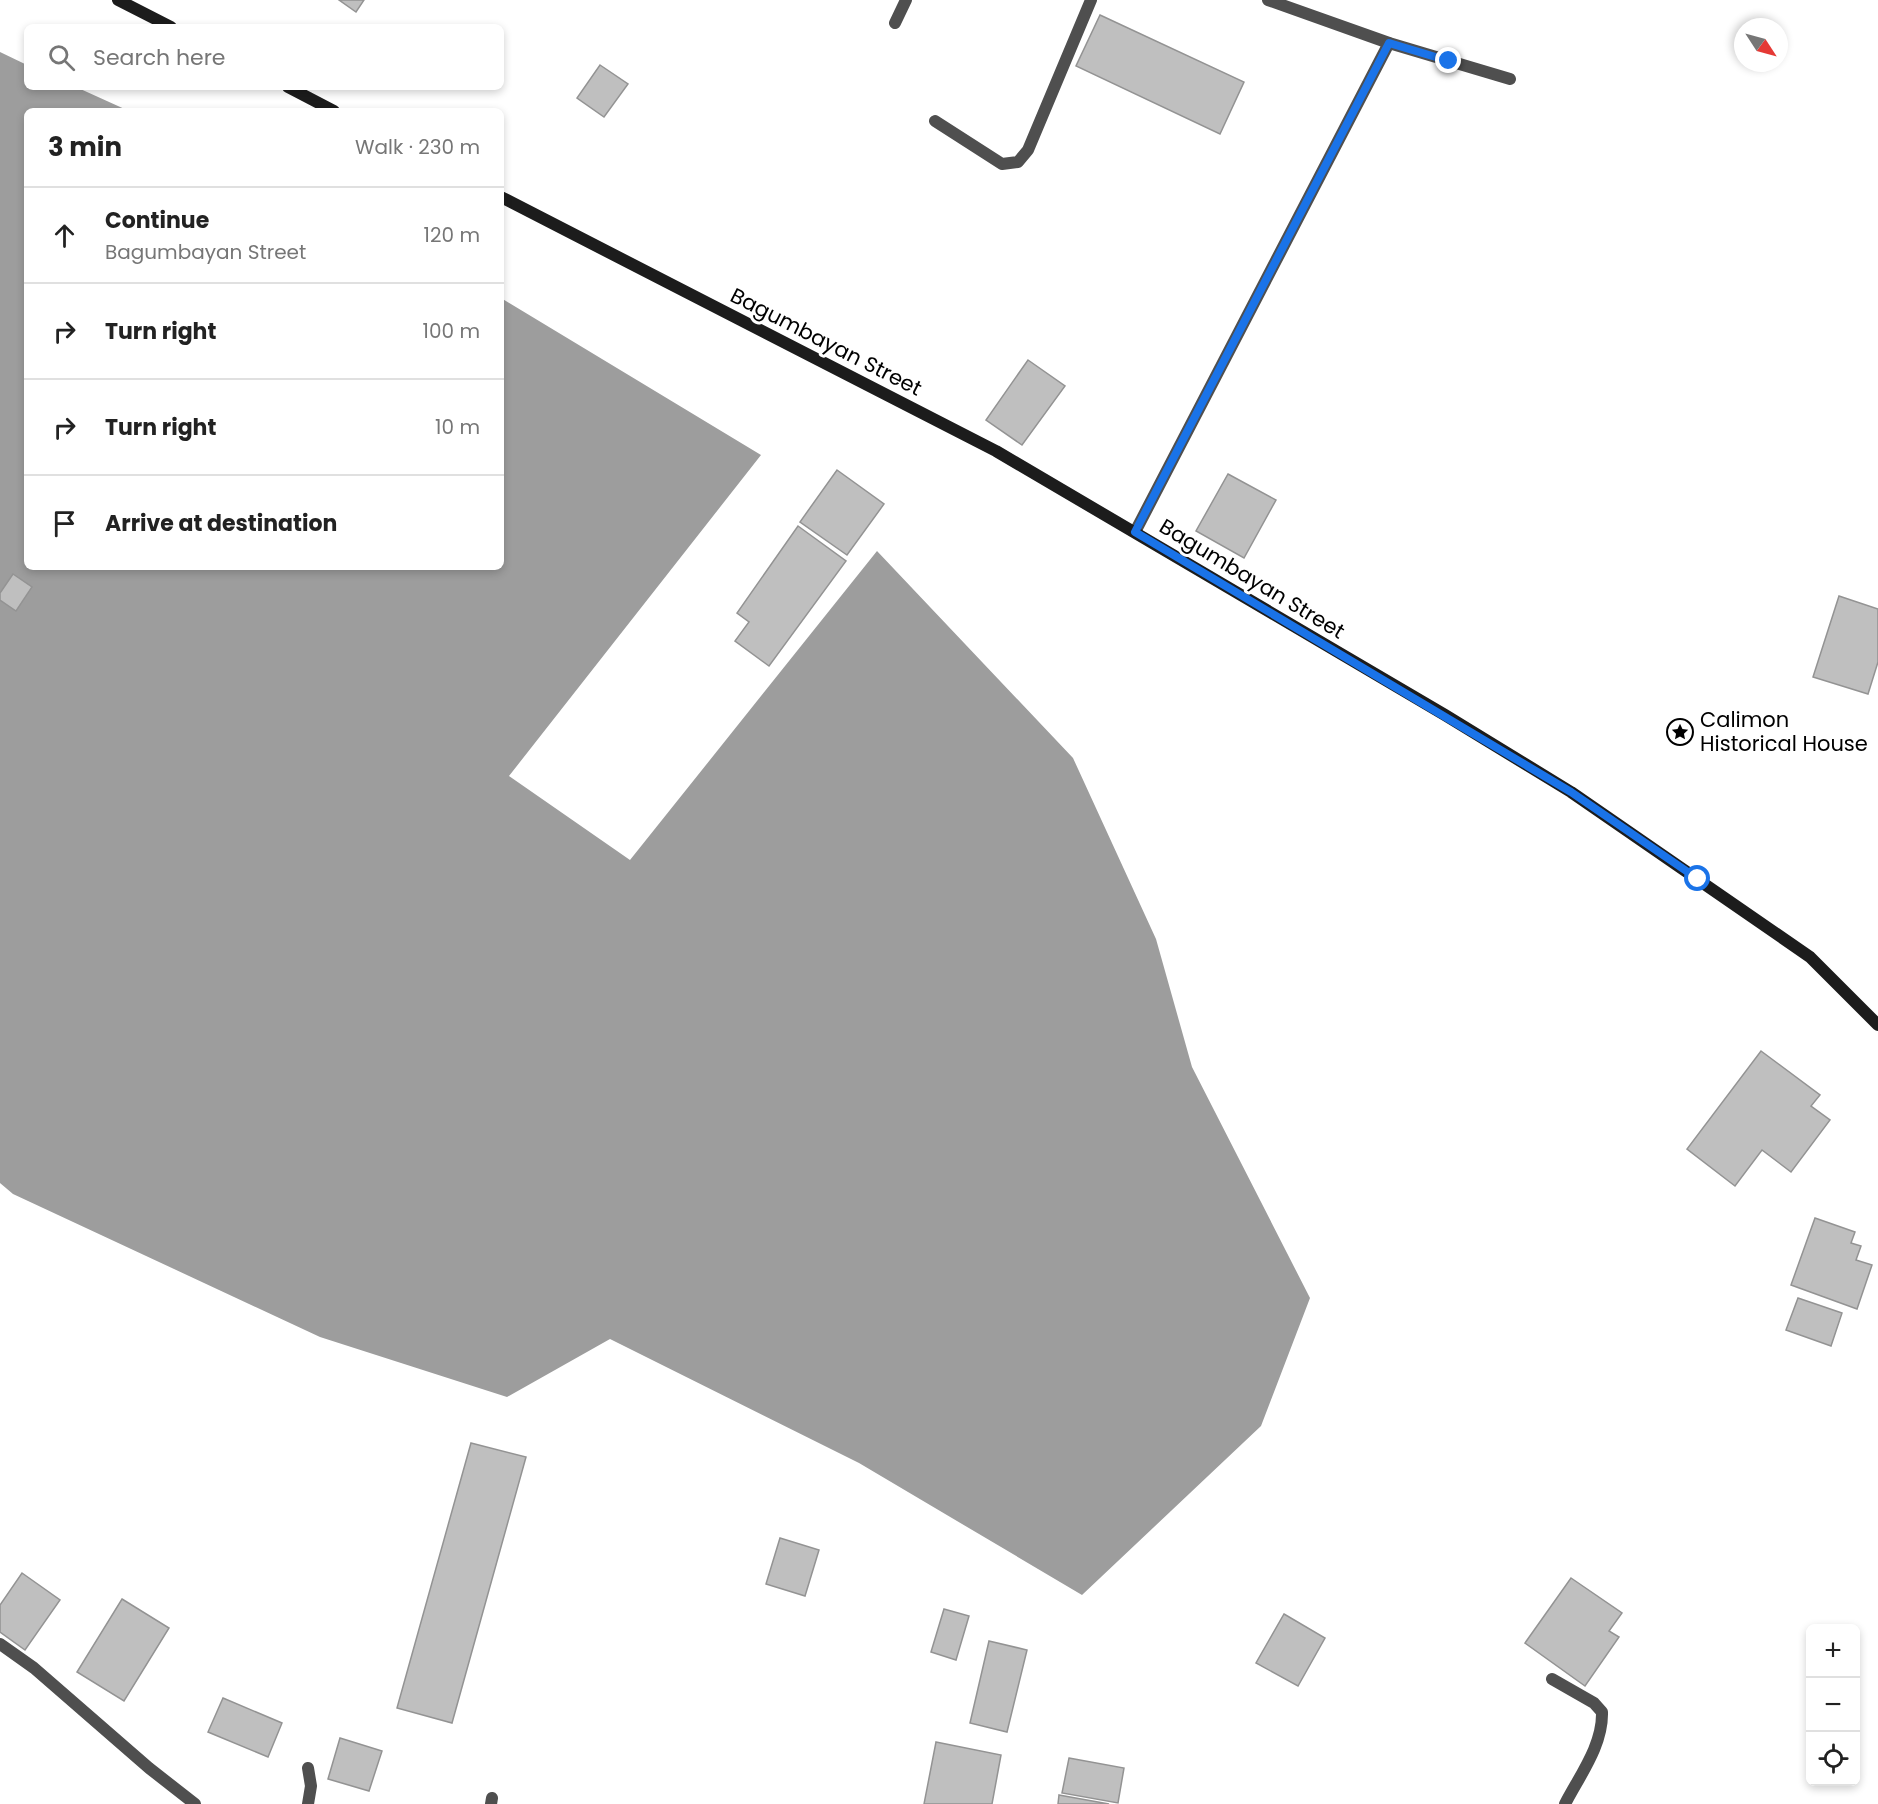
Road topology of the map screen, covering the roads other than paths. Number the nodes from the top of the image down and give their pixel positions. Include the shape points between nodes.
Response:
1 (118, 0) edge
2 (906, 0) edge
3 (1091, 0) edge
4 (1268, 0) edge
5 (895, 23) dead end
6 (165, 24) edge
7 (1389, 43) junction
8 (1510, 79) dead end
9 (294, 90) edge
10 (328, 108) edge
11 (935, 121) dead end
12 (504, 199) edge
13 (1135, 532) junction
14 (1878, 1025) edge
15 (0, 1644) edge
16 (1552, 1679) dead end
17 (308, 1768) dead end
18 (195, 1804) edge
19 (308, 1804) edge
20 (1565, 1804) edge

1 - 6 main road
2 - 5 street
3 - 11 street via 1028,150 1018,162 1002,164
4 - 7 street
7 - 8 street
7 - 13 street
9 - 10 main road
12 - 13 main road, Bagumbayan Street via 996,451
13 - 14 main road, Bagumbayan Street via 1571,792 1810,957
15 - 18 street via 34,1668
16 - 20 street via 1594,1703 1602,1712 1595,1748
17 - 19 street

